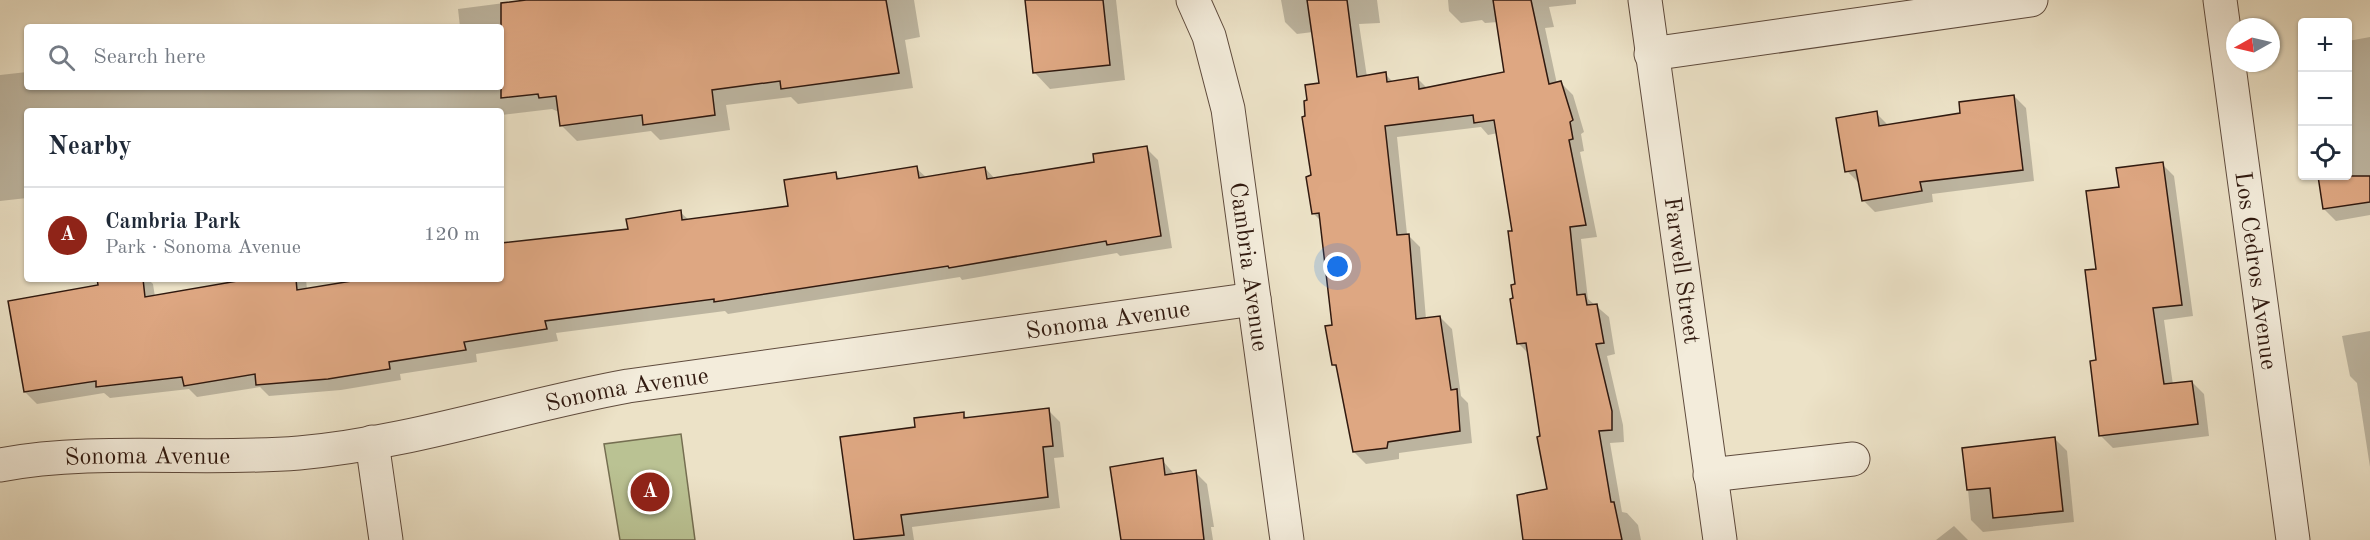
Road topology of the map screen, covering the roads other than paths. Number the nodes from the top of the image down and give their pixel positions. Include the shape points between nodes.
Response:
1 (1193, 0) edge
2 (1646, 0) edge
3 (2031, 0) edge
4 (2220, 0) edge
5 (1651, 54) junction
6 (1254, 299) junction
7 (372, 442) junction
8 (1853, 459) dead end
9 (0, 465) edge
10 (1710, 476) junction
11 (386, 540) edge
12 (1287, 540) edge
13 (1720, 540) edge
14 (2293, 540) edge

1 - 6 street, Cambria Avenue via 1209,36 1228,109
2 - 5 street, Farwell Street
3 - 5 street
4 - 14 street, Los Cedros Avenue
5 - 10 street, Farwell Street
6 - 7 street, Sonoma Avenue via 628,386
6 - 12 street, Cambria Avenue
7 - 9 street, Sonoma Avenue via 215,458 93,456
7 - 11 street
8 - 10 street
10 - 13 street, Farwell Street

